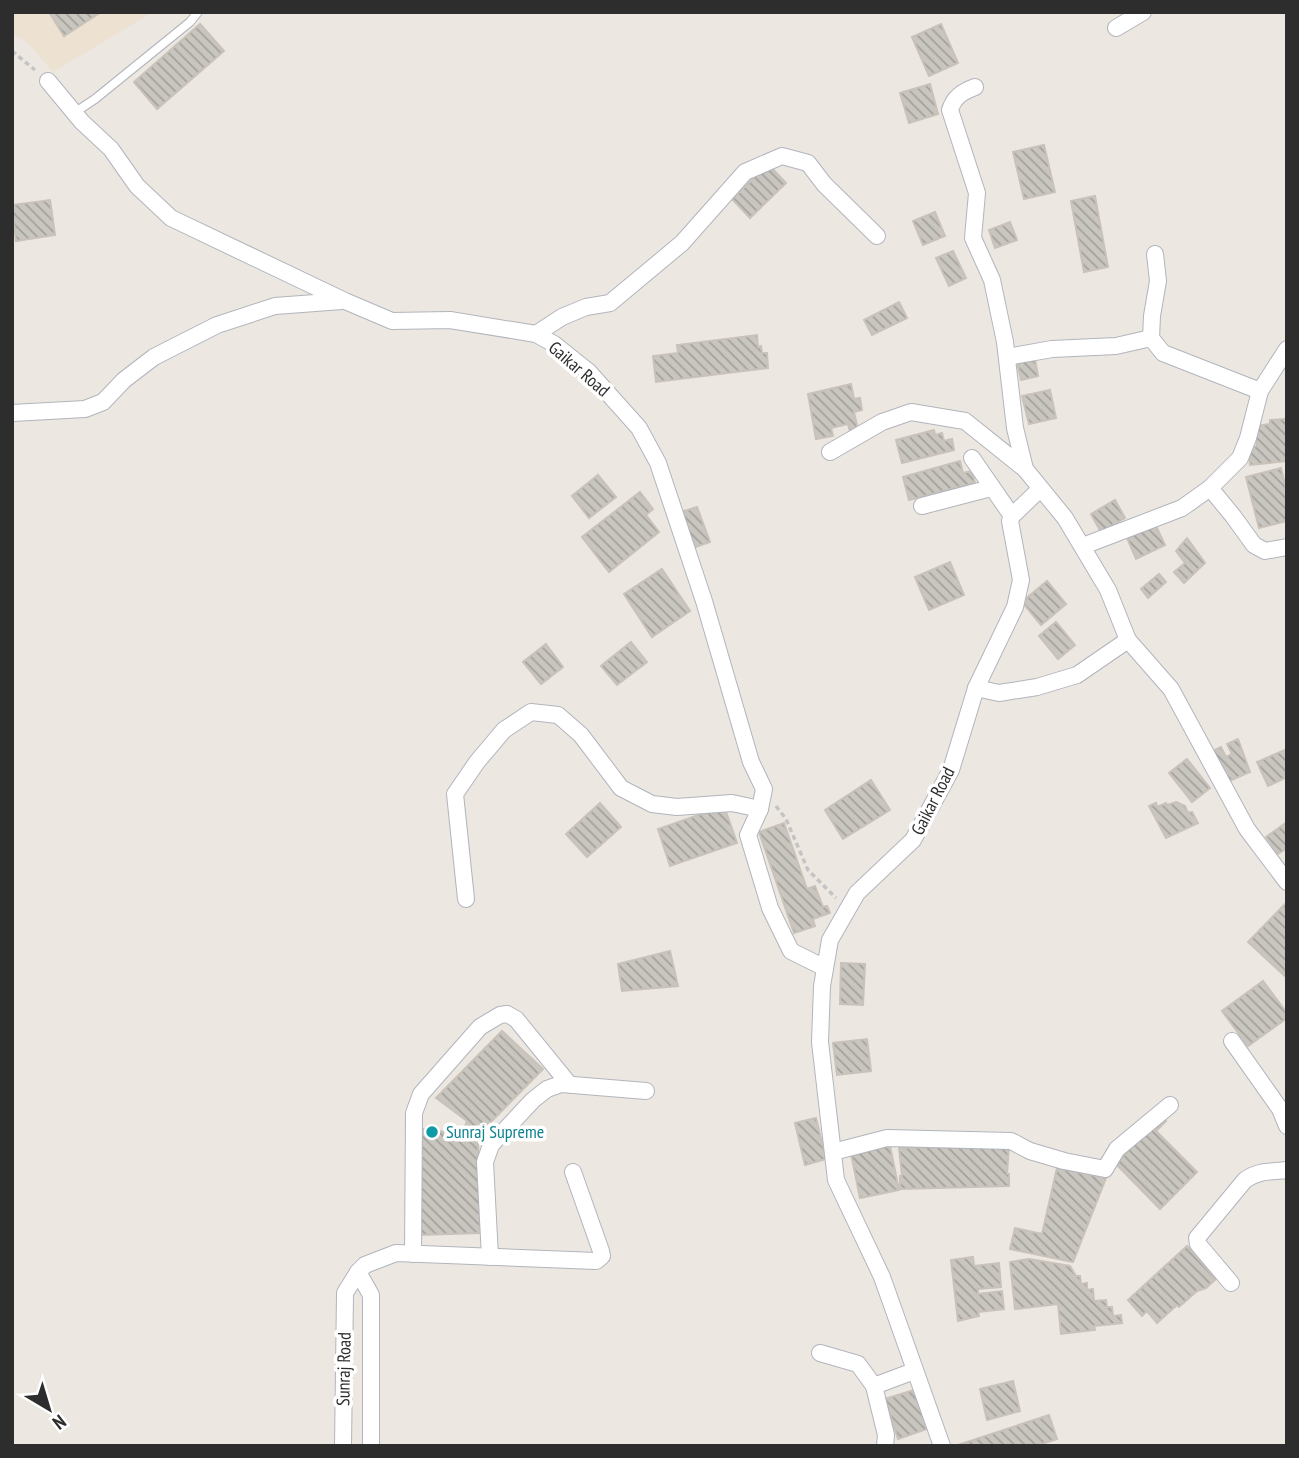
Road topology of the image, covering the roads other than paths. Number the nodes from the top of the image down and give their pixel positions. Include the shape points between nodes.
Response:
1 (198, 12) edge
2 (1143, 12) edge
3 (1116, 28) dead end
4 (48, 81) road end
5 (975, 87) dead end
6 (74, 113) junction
7 (877, 236) dead end
8 (1155, 254) dead end
9 (345, 301) junction
10 (537, 334) junction
11 (1151, 338) junction
12 (1287, 349) edge
13 (1007, 357) junction
14 (1260, 391) junction
15 (12, 413) edge
16 (830, 452) dead end
17 (972, 458) dead end
18 (1025, 469) junction
19 (991, 488) junction
20 (1210, 488) junction
21 (1040, 489) junction
22 (922, 506) dead end
23 (1012, 516) junction
24 (1083, 546) junction
25 (1287, 548) edge
26 (1128, 640) junction
27 (976, 688) junction
28 (760, 810) junction
29 (1287, 883) edge
30 (466, 899) dead end
31 (825, 968) junction
32 (1233, 1041) dead end
33 (569, 1084) junction
34 (646, 1091) dead end
35 (1170, 1105) dead end
36 (1287, 1126) edge
37 (833, 1152) junction
38 (1287, 1170) edge
39 (573, 1172) dead end
40 (413, 1254) junction
41 (490, 1257) junction
42 (358, 1272) junction
43 (1231, 1283) dead end
44 (820, 1353) dead end
45 (914, 1371) junction
46 (874, 1386) junction
47 (343, 1446) edge
48 (372, 1446) edge
49 (885, 1446) edge
50 (942, 1446) edge

1 - 6 lane
2 - 3 street
4 - 6 street
5 - 13 street via 961,93 950,110 977,193 973,238 992,280
6 - 9 street via 171,218
7 - 10 street via 808,163 782,156 745,172 682,243 610,303 562,317
8 - 11 street via 1158,281
9 - 10 street via 393,321 450,320
9 - 15 street via 275,306 217,325 154,357 103,401 85,409
10 - 28 street, Gaikar Road via 589,372 639,428 658,463 751,762 764,789
11 - 13 street
11 - 14 street via 1163,353
12 - 14 street
13 - 18 street
14 - 20 street via 1240,458
16 - 18 street via 882,422 911,412 965,421
17 - 19 street
18 - 21 street
19 - 22 street
19 - 23 street
20 - 24 street via 1182,508
20 - 25 street via 1254,545 1265,551
21 - 23 street
21 - 24 street
23 - 27 street, Gaikar Road via 1021,580 1015,607
24 - 26 street via 1108,590
26 - 27 street via 1077,675 999,693
26 - 29 street via 1171,689 1247,829
27 - 31 street, Gaikar Road via 951,770 913,840 857,893 830,940
28 - 30 street via 732,803 652,804 621,788 581,735 558,715 531,712 505,730 455,794
28 - 31 street via 748,835 770,908 791,951
31 - 37 street, Gaikar Road via 820,1042
32 - 36 street
33 - 34 street
33 - 40 street via 516,1019 500,1015 480,1027 421,1094 414,1113
33 - 41 street via 547,1089 533,1100 486,1153
35 - 37 street via 1117,1149 1105,1169 1052,1158 1011,1141 887,1138
37 - 45 street, Gaikar Road via 836,1180 882,1277
38 - 43 street via 1265,1170 1245,1180 1197,1238
39 - 41 street via 600,1259
40 - 41 street
40 - 42 street via 386,1256
42 - 47 street, Sunraj Road via 345,1293
42 - 48 street via 371,1295
44 - 46 street via 858,1364
45 - 46 street
45 - 50 street, Gaikar Road
46 - 49 street

